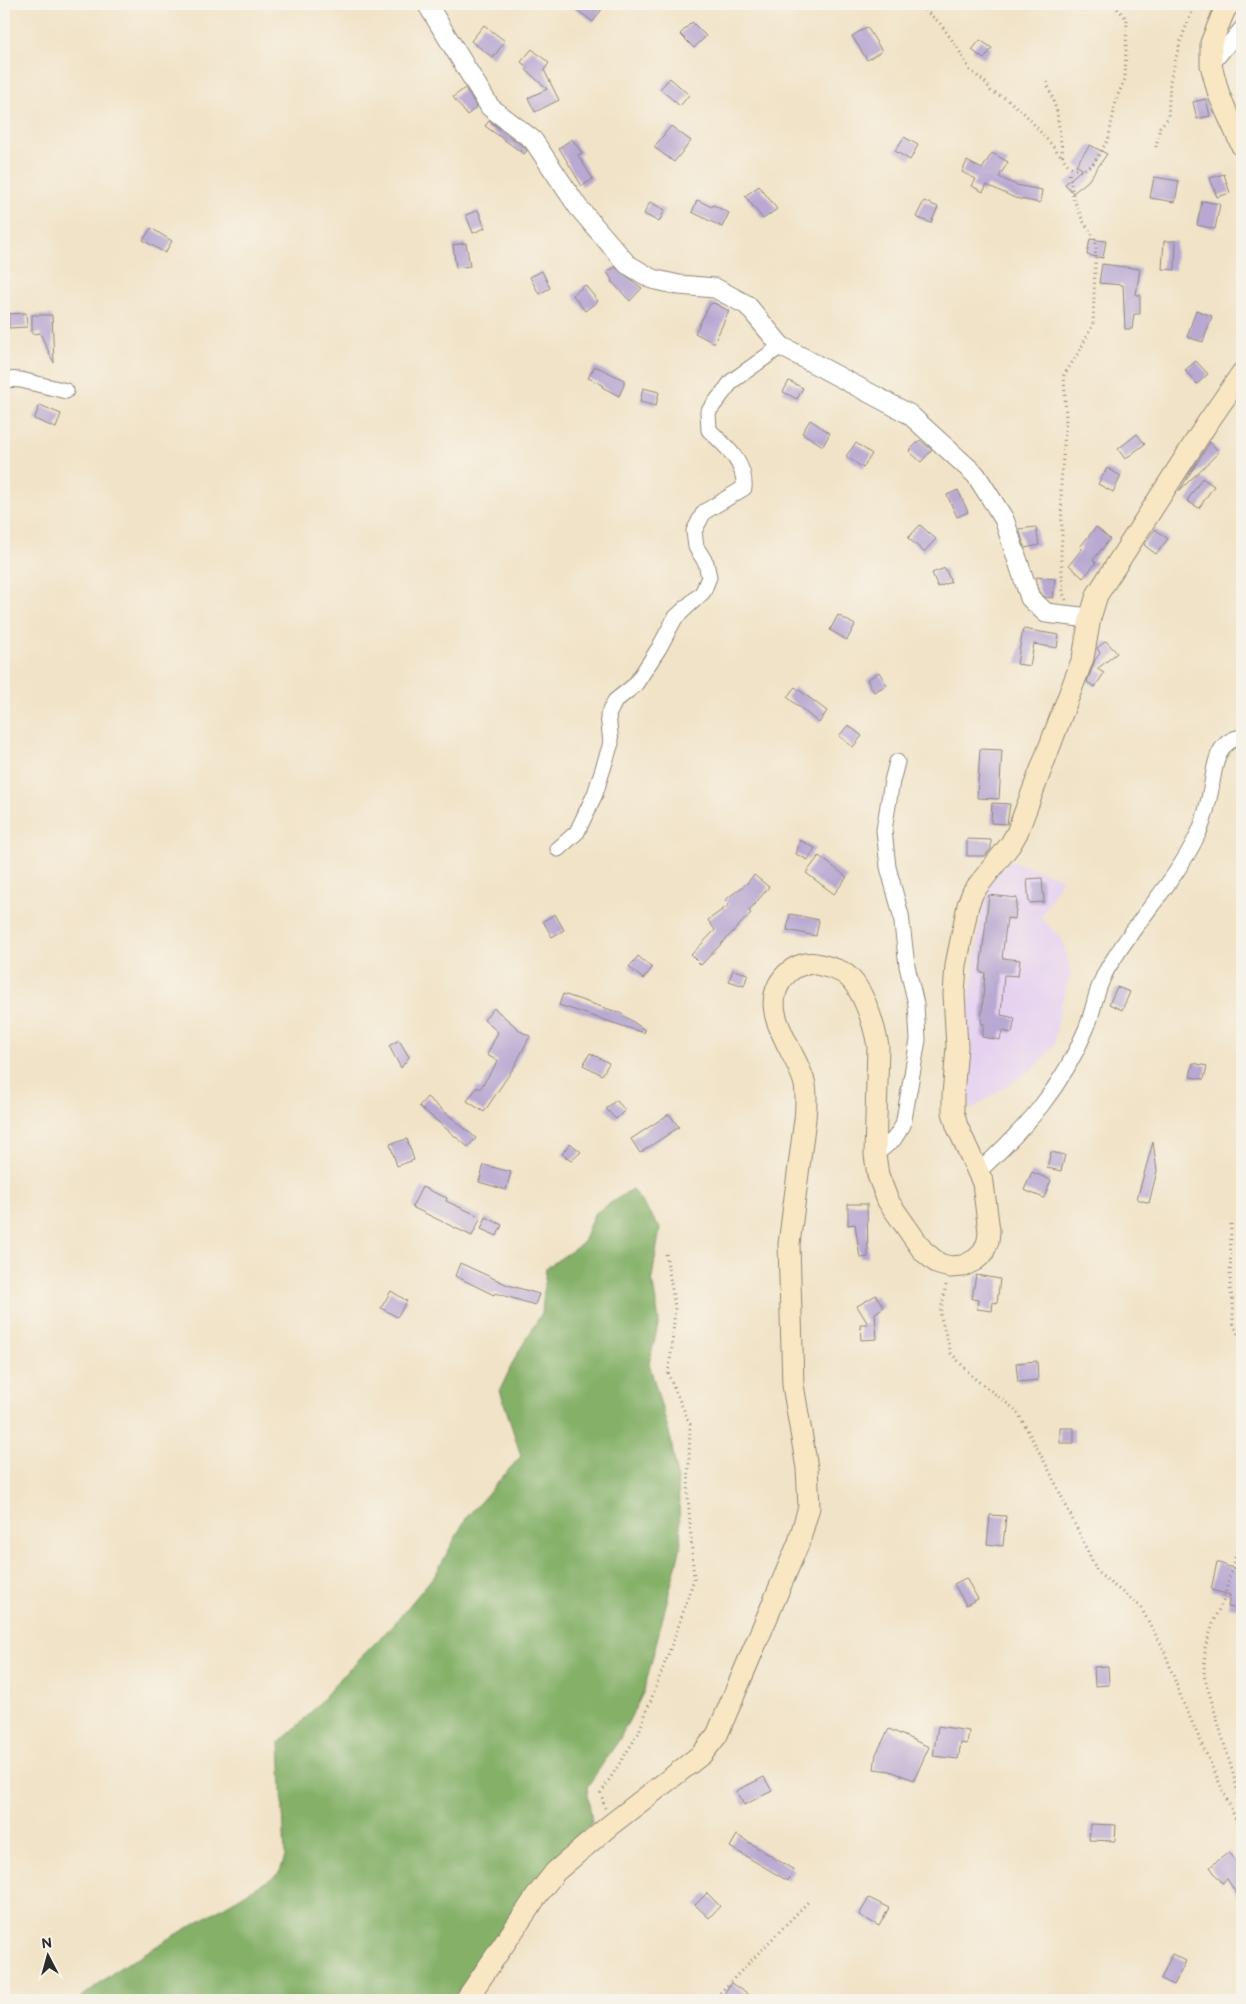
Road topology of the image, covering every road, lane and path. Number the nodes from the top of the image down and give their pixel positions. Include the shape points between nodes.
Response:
1 (427, 4) edge
2 (917, 4) edge
3 (1113, 4) edge
4 (1195, 4) edge
5 (1230, 4) edge
6 (1242, 28) edge
7 (1211, 65) junction
8 (1048, 82) dead end
9 (1242, 146) edge
10 (1156, 147) dead end
11 (1063, 158) junction
12 (1069, 166) junction
13 (781, 346) junction
14 (1242, 373) edge
15 (4, 380) edge
16 (66, 391) dead end
17 (1083, 618) junction
18 (1242, 738) edge
19 (897, 762) dead end
20 (558, 848) dead end
21 (876, 1155) junction
22 (978, 1172) junction
23 (1232, 1224) dead end
24 (666, 1254) dead end
25 (950, 1268) junction
26 (1242, 1345) edge
27 (1242, 1544) edge
28 (609, 1826) junction
29 (1242, 1828) edge
30 (1242, 1833) edge
31 (808, 1902) dead end
32 (466, 2000) edge
33 (713, 2000) edge

1 - 13 street via 490,107 534,140 578,208 627,264 652,279 679,286 715,288 747,305
2 - 11 path via 939,22 970,70 991,91 1025,114
3 - 12 path via 1127,19 1125,79 1117,97 1108,140 1093,164 1081,171
4 - 10 path via 1180,42 1170,81 1168,118 1160,127
5 - 7 main road via 1225,8 1211,43
6 - 7 street
7 - 9 main road via 1219,95
8 - 11 path via 1057,112
11 - 12 path
12 - 17 path via 1074,200 1096,240 1093,324 1064,375 1066,418 1061,483 1063,593
13 - 17 street via 909,414 976,475 1004,519 1030,598 1046,613
13 - 20 street via 732,381 708,412 709,430 737,459 745,476 744,488 704,512 694,531 696,547 706,563 709,578 703,592 676,618 635,685 615,700 608,715 611,743 595,794 577,832
14 - 17 main road
15 - 16 street via 21,380
17 - 22 main road via 1082,658 1018,833 973,892 956,965 957,1047 953,1112
18 - 22 street via 1232,739 1224,746 1215,762 1210,796 1199,832 1102,980 1087,1026 1068,1067 1050,1096
19 - 21 street via 884,830 888,867 901,915 916,1004 918,1040 903,1125 894,1139
21 - 25 main road via 878,1175 902,1224 923,1251
21 - 28 main road via 878,1046 875,1028 860,994 852,980 827,966 805,964 792,969 782,980 774,1002 777,1023 800,1069 806,1093 789,1244 793,1385 807,1468 809,1507 799,1542 717,1735 702,1754
22 - 25 main road via 987,1208 988,1241 976,1260
23 - 26 path via 1230,1288 1233,1322
24 - 28 path via 675,1307 668,1374 690,1424 688,1496 694,1578 638,1734 601,1793
25 - 30 path via 940,1314 951,1353 974,1378 1017,1412 1098,1572 1140,1606 1164,1650 1182,1700
27 - 29 path via 1205,1648 1204,1675 1236,1784
28 - 32 main road via 555,1872
31 - 33 path

